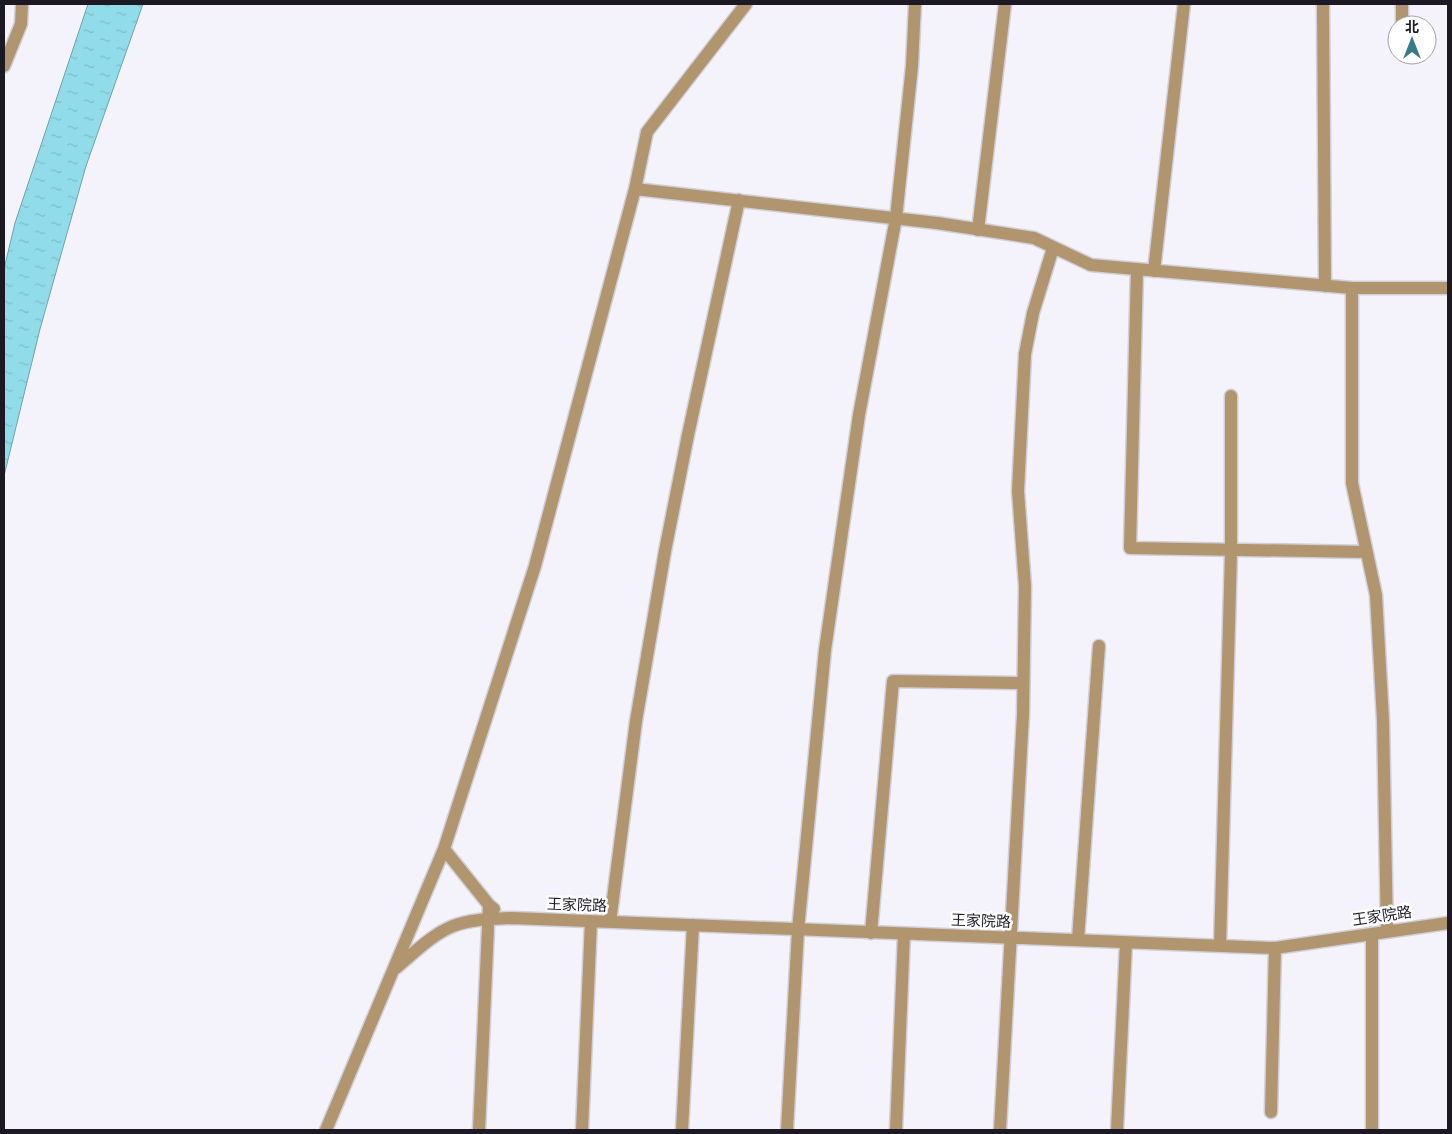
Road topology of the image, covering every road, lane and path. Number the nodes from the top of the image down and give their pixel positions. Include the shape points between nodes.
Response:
1 (22, 4) edge
2 (746, 4) edge
3 (915, 4) edge
4 (1005, 4) edge
5 (1184, 4) edge
6 (1323, 4) edge
7 (4, 66) edge
8 (635, 189) junction
9 (739, 200) junction
10 (896, 218) junction
11 (978, 230) junction
12 (1053, 248) junction
13 (1137, 269) junction
14 (1154, 270) junction
15 (1325, 286) junction
16 (1352, 288) junction
17 (1448, 288) edge
18 (1231, 396) dead end
19 (1231, 549) junction
20 (1366, 552) junction
21 (1099, 646) dead end
22 (1023, 683) junction
23 (444, 849) junction
24 (488, 905) junction
25 (512, 918) junction
26 (488, 920) junction
27 (591, 921) junction
28 (610, 922) junction
29 (1448, 923) edge
30 (693, 926) junction
31 (798, 930) junction
32 (871, 932) junction
33 (1387, 932) junction
34 (904, 934) junction
35 (1372, 934) junction
36 (1011, 938) junction
37 (1078, 940) junction
38 (1126, 943) junction
39 (1220, 946) junction
40 (1275, 948) junction
41 (393, 970) junction
42 (1271, 1112) dead end
43 (326, 1130) edge
44 (480, 1130) edge
45 (582, 1130) edge
46 (682, 1130) edge
47 (787, 1130) edge
48 (896, 1130) edge
49 (1000, 1130) edge
50 (1117, 1130) edge
51 (1372, 1130) edge

1 - 7 street via 21,24
2 - 8 street via 647,132
3 - 10 street
4 - 11 street
5 - 14 street
6 - 15 street
8 - 9 street
8 - 23 street via 535,566
9 - 10 street
9 - 28 street via 665,551 636,721
10 - 11 street
10 - 31 street via 859,415 825,650
11 - 12 street via 1034,238
12 - 13 street via 1090,265
12 - 22 street via 1025,354 1018,490 1025,586
13 - 14 street
13 - 19 street via 1130,548
14 - 15 street
15 - 16 street
16 - 17 street
16 - 20 street via 1352,483
18 - 19 street
19 - 20 street
19 - 39 street
20 - 33 street via 1376,595
21 - 37 street
22 - 32 street via 893,681
22 - 36 street
23 - 24 street
23 - 41 street
24 - 25 street
24 - 26 street
25 - 26 street, 王家院路
25 - 27 street, 王家院路
26 - 41 street, 王家院路 via 453,926
26 - 44 street
27 - 28 street, 王家院路
27 - 45 street
28 - 30 street, 王家院路
29 - 33 street, 王家院路
30 - 31 street, 王家院路
30 - 46 street
31 - 32 street, 王家院路
31 - 47 street
32 - 34 street, 王家院路
33 - 35 street, 王家院路
34 - 36 street, 王家院路
34 - 48 street
35 - 40 street, 王家院路
35 - 51 street
36 - 37 street, 王家院路
36 - 49 street
37 - 38 street, 王家院路
38 - 39 street, 王家院路
38 - 50 street
39 - 40 street, 王家院路
40 - 42 street
41 - 43 street

